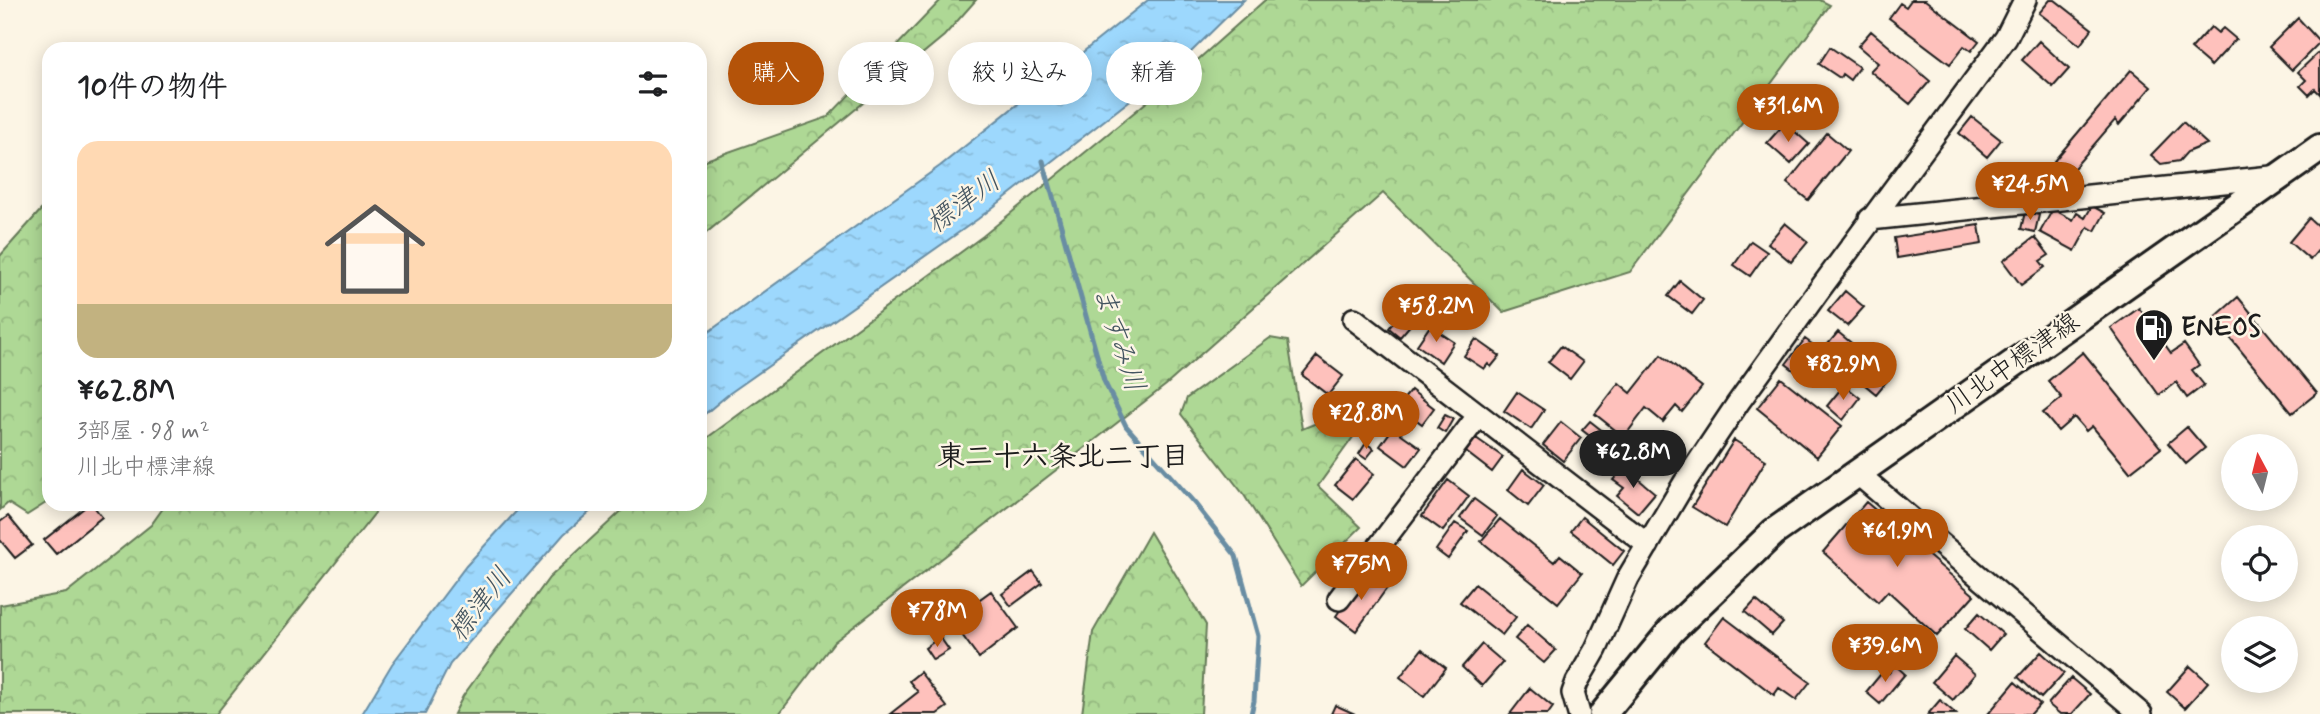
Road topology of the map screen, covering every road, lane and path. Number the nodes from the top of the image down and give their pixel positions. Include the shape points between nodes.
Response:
1 (2025, 0) edge
2 (2320, 148) edge
3 (2281, 176) junction
4 (1870, 219) junction
5 (1354, 319) dead end
6 (1478, 416) junction
7 (1857, 474) junction
8 (1648, 545) junction
9 (1339, 599) dead end
10 (2135, 712) edge
11 (1579, 714) edge
12 (1603, 714) edge

1 - 4 street via 2006,38
2 - 3 main road, 川北中標津線
3 - 4 street
3 - 7 main road, 川北中標津線
4 - 8 street via 1738,403
5 - 6 street
6 - 8 street
6 - 9 street
7 - 10 street
7 - 12 main road, 川北中標津線 via 1762,542 1671,631
8 - 11 street via 1577,682 1573,694

